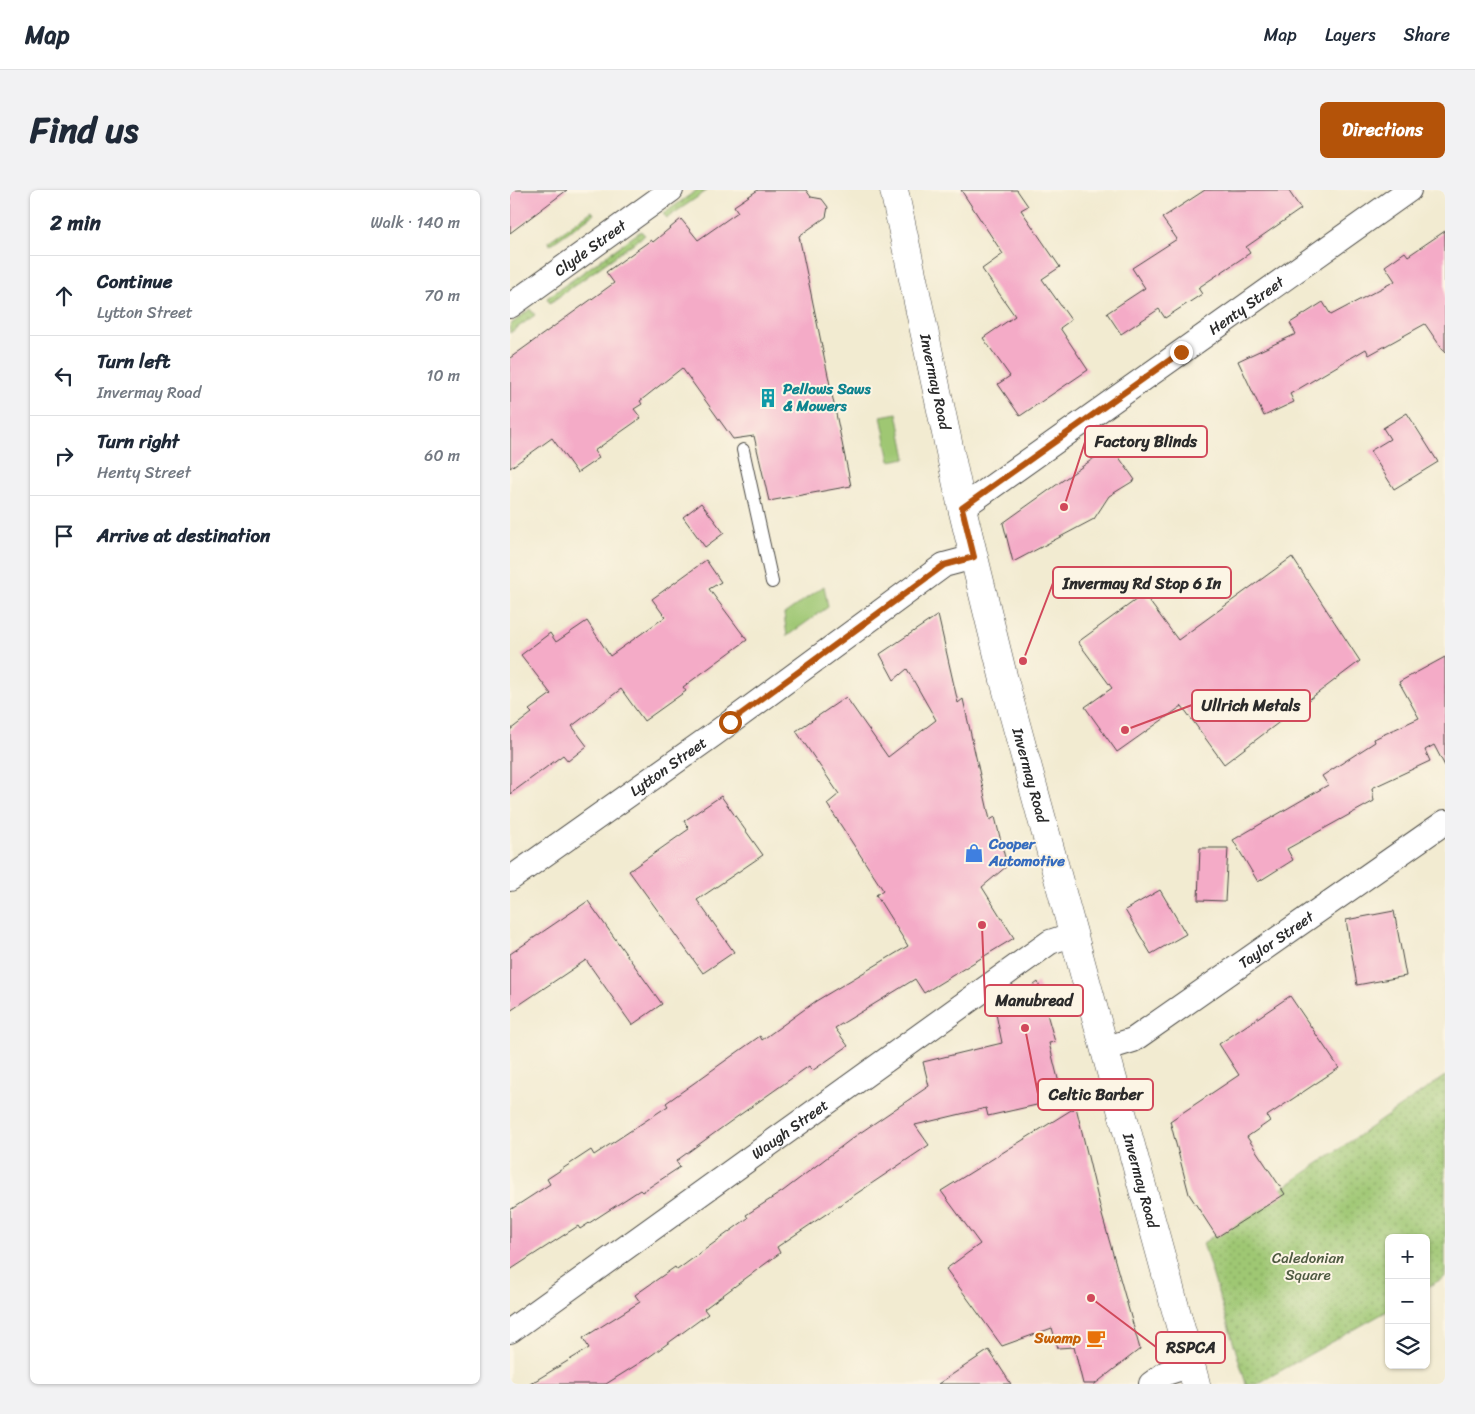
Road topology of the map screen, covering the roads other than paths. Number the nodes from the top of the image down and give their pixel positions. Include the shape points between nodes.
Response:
1 (671, 190) edge
2 (894, 190) edge
3 (1409, 190) edge
4 (510, 306) edge
5 (743, 450) dead end
6 (962, 508) junction
7 (974, 557) junction
8 (772, 582) dead end
9 (1445, 822) edge
10 (510, 879) edge
11 (1074, 934) junction
12 (1104, 1048) junction
13 (510, 1331) edge
14 (1193, 1375) edge
15 (1151, 1384) edge

1 - 4 street, Clyde Street
2 - 6 main road, Invermay Road
3 - 6 street, Henty Street
5 - 8 lane
6 - 7 main road, Invermay Road
7 - 10 street, Lytton Street via 944,565
7 - 11 main road, Invermay Road
9 - 12 street, Taylor Street via 1133,1040
11 - 12 main road, Invermay Road
11 - 13 street, Waugh Street via 1050,942
12 - 14 main road, Invermay Road
14 - 15 street via 1166,1373

